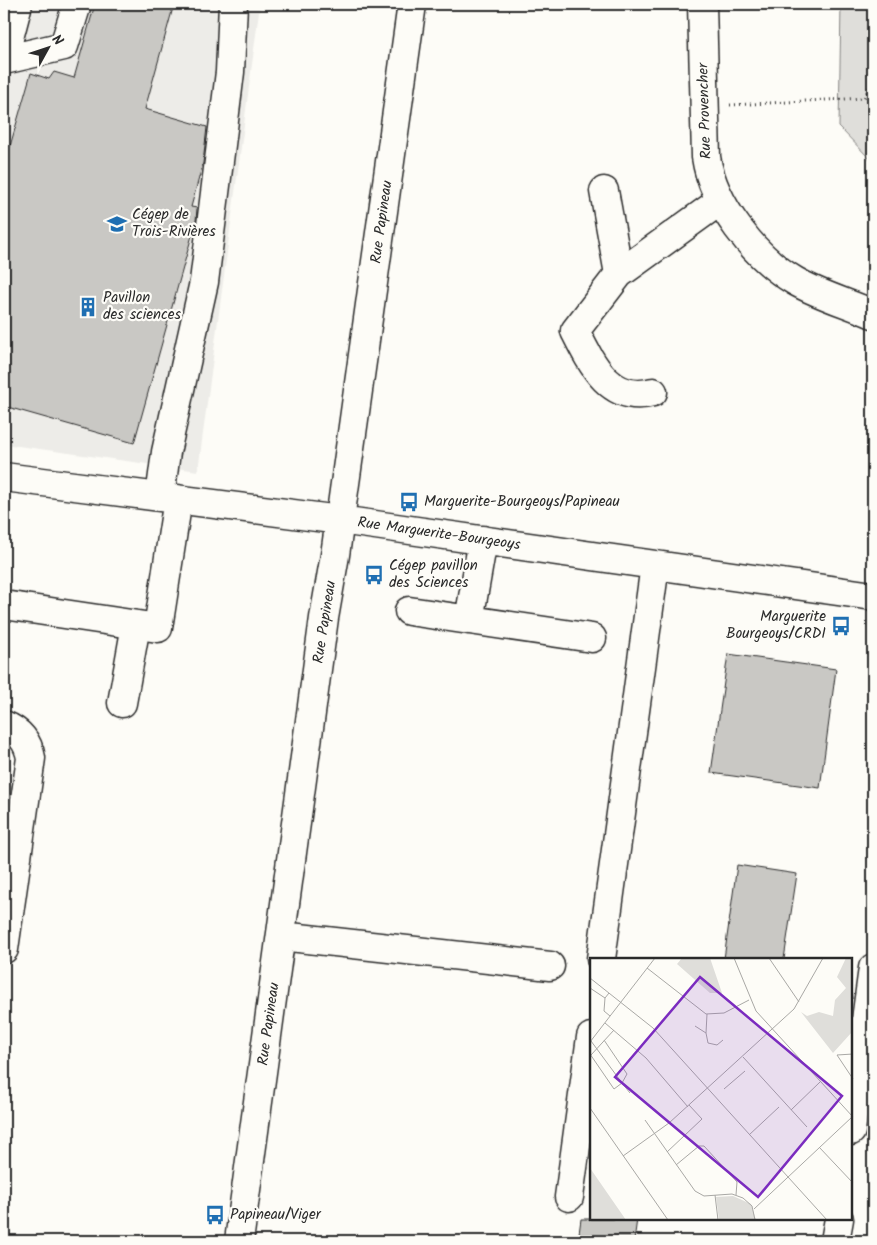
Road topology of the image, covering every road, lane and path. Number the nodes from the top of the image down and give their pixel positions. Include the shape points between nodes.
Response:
1 (18, 4) edge
2 (77, 4) edge
3 (233, 4) edge
4 (412, 4) edge
5 (702, 4) edge
6 (4, 59) edge
7 (873, 80) edge
8 (705, 106) junction
9 (604, 191) dead end
10 (720, 200) junction
11 (619, 274) junction
12 (873, 314) edge
13 (653, 392) dead end
14 (4, 477) edge
15 (169, 498) junction
16 (340, 520) junction
17 (483, 540) junction
18 (654, 565) junction
19 (873, 596) edge
20 (4, 605) edge
21 (409, 611) dead end
22 (469, 620) junction
23 (136, 625) junction
24 (592, 638) dead end
25 (122, 703) dead end
26 (4, 725) edge
27 (281, 936) junction
28 (4, 949) edge
29 (601, 958) edge
30 (550, 966) dead end
31 (873, 968) edge
32 (590, 1042) edge
33 (855, 1073) edge
34 (852, 1116) edge
35 (569, 1197) dead end
36 (839, 1220) edge
37 (239, 1241) edge
38 (836, 1241) edge

1 - 6 street
2 - 6 street via 64,46
3 - 15 street via 230,72 204,282 166,452
4 - 16 street, Rue Papineau
5 - 8 street, Rue Provencher
7 - 8 path via 864,98
8 - 10 street, Rue Provencher via 708,167
9 - 11 street
10 - 11 street
10 - 12 street, Rue Provencher via 746,237 780,270 807,287
11 - 13 street via 575,331 590,361 604,379 620,390 642,395
14 - 15 street, Rue Marguerite-Bourgeoys
15 - 16 street, Rue Marguerite-Bourgeoys
15 - 23 street via 158,628
16 - 17 street, Rue Marguerite-Bourgeoys
16 - 27 street, Rue Papineau
17 - 18 street, Rue Marguerite-Bourgeoys
17 - 22 street
18 - 19 street, Rue Marguerite-Bourgeoys
18 - 29 street
20 - 23 street
21 - 22 street
22 - 24 street
23 - 25 street
26 - 28 street via 20,735 31,758
27 - 30 street
27 - 37 street, Rue Papineau
31 - 33 street
32 - 35 street
33 - 34 street
36 - 38 street

